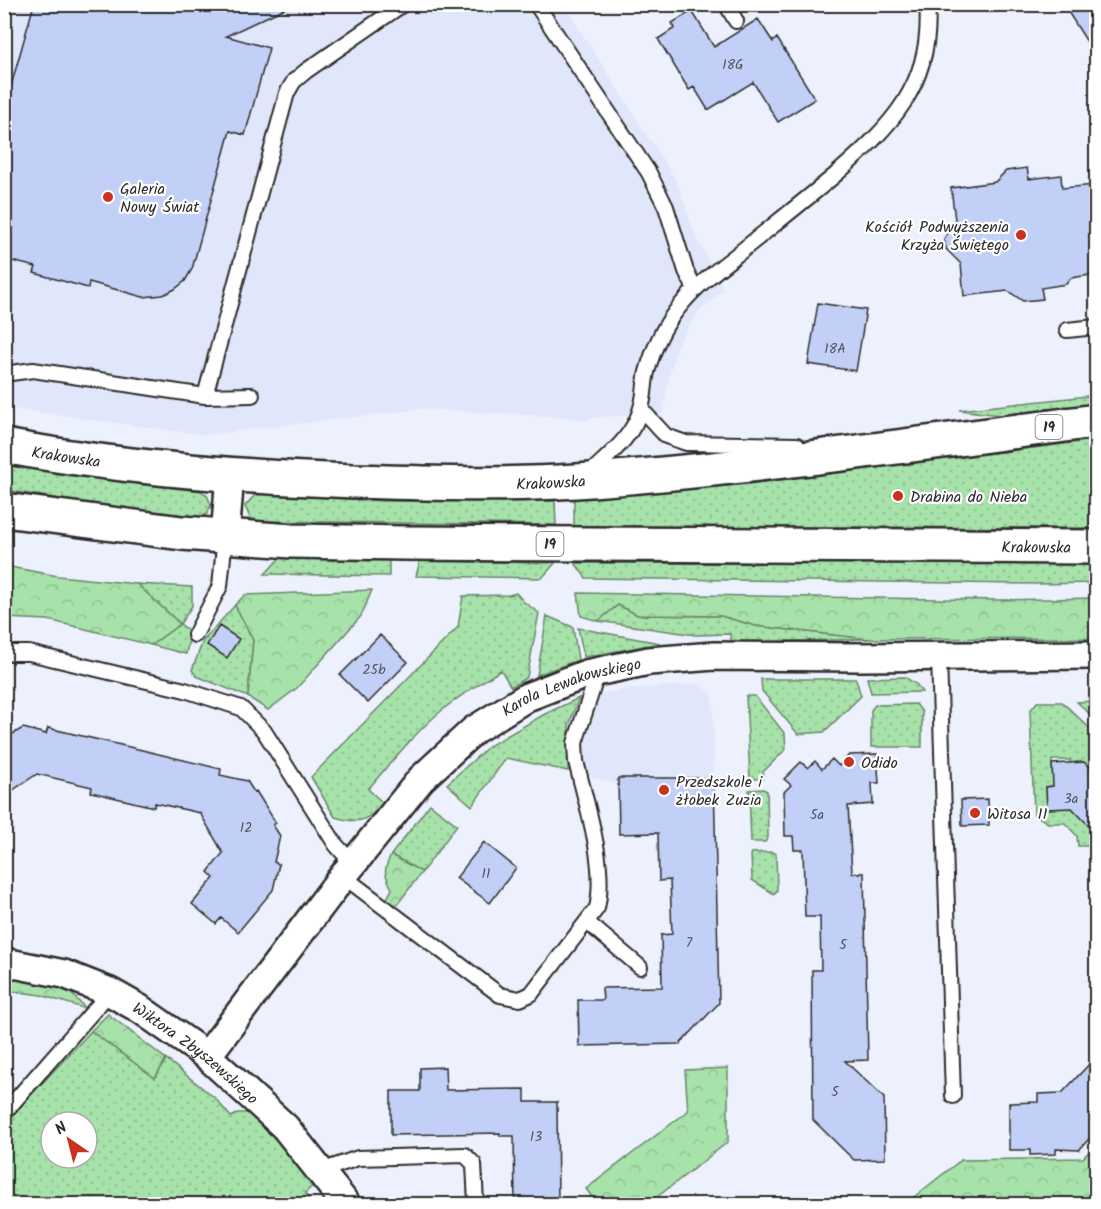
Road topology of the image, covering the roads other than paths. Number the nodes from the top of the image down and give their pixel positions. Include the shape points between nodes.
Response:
1 (403, 4) edge
2 (536, 4) edge
3 (726, 4) edge
4 (927, 4) edge
5 (736, 21) dead end
6 (695, 289) junction
7 (1096, 327) edge
8 (1067, 330) dead end
9 (4, 374) edge
10 (252, 395) dead end
11 (205, 396) junction
12 (641, 409) junction
13 (1096, 421) edge
14 (4, 446) edge
15 (893, 447) junction
16 (230, 475) junction
17 (583, 480) junction
18 (4, 510) edge
19 (225, 537) junction
20 (1096, 547) edge
21 (195, 635) dead end
22 (4, 653) edge
23 (1096, 655) edge
24 (939, 657) junction
25 (598, 672) junction
26 (348, 870) junction
27 (587, 922) junction
28 (4, 962) edge
29 (640, 967) dead end
30 (110, 992) junction
31 (207, 1056) junction
32 (953, 1095) dead end
33 (4, 1113) edge
34 (321, 1171) junction
35 (346, 1204) edge
36 (476, 1204) edge

1 - 11 lane via 306,71 287,93
2 - 6 lane via 649,173 666,207
3 - 5 lane
4 - 6 lane via 927,26 915,81 884,131
6 - 12 lane via 670,318 657,344 647,372
7 - 8 lane
9 - 11 lane via 33,370
10 - 11 lane
12 - 15 lane via 666,436 686,443
12 - 17 lane via 624,441
13 - 15 main road, Krakowska / 19
14 - 16 main road, Krakowska / 19 via 134,466
15 - 17 main road, Krakowska / 19
16 - 17 main road, Krakowska / 19 via 430,483
16 - 19 street
18 - 19 main road, Krakowska / 19
19 - 20 main road, Krakowska / 19 via 404,543
19 - 21 lane via 220,586
22 - 26 lane via 29,653 181,689 241,708 264,731
23 - 24 street, Karola Lewakowskiego
24 - 25 street, Karola Lewakowskiego via 714,656 650,661
24 - 32 lane
25 - 26 street, Karola Lewakowskiego via 527,697 474,730 421,779
25 - 27 lane via 575,743 601,869 597,908
26 - 27 lane via 507,998 520,999 531,994
26 - 31 street, Karola Lewakowskiego
27 - 29 lane
28 - 30 street, Wiktora Zbyszewskiego via 64,974
30 - 31 street, Wiktora Zbyszewskiego
30 - 33 lane
31 - 34 street, Wiktora Zbyszewskiego via 285,1127
34 - 35 street, Wiktora Zbyszewskiego
34 - 36 lane via 358,1158 465,1155 474,1164

